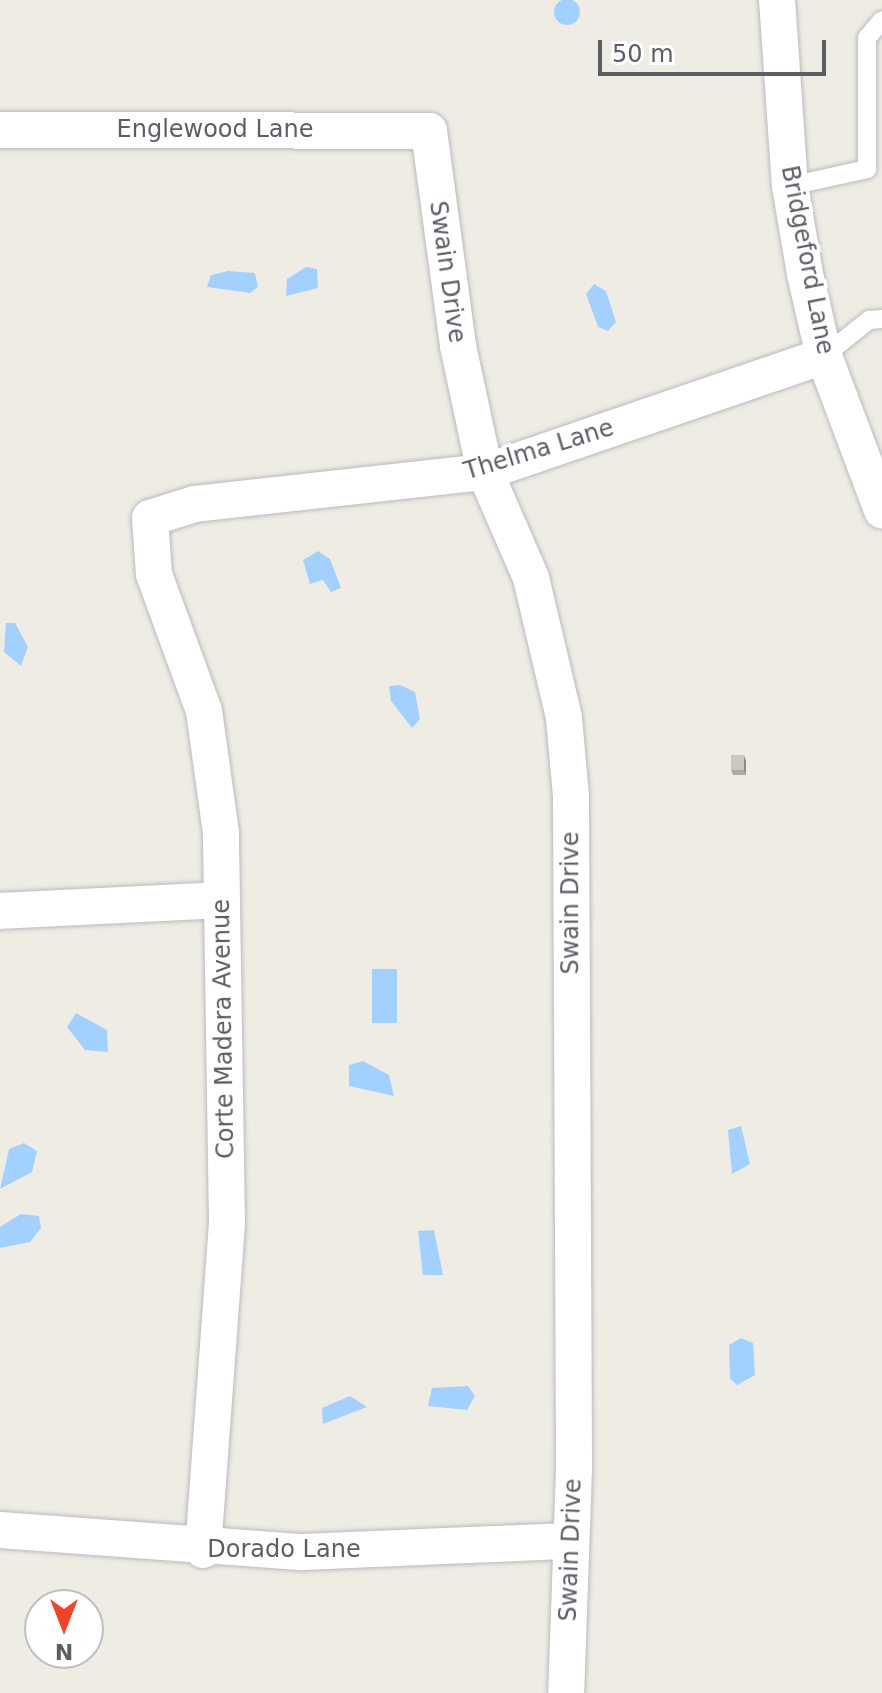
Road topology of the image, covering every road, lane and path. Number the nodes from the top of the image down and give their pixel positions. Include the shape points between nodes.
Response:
1 (777, 0) edge
2 (882, 20) edge
3 (0, 130) edge
4 (429, 131) joint
5 (790, 186) junction
6 (882, 319) edge
7 (824, 356) junction
8 (485, 472) junction
9 (882, 510) edge
10 (150, 518) joint
11 (221, 900) junction
12 (0, 911) edge
13 (0, 1530) edge
14 (569, 1541) junction
15 (203, 1550) junction
16 (566, 1693) edge

1 - 5 street, Bridgeford Lane
2 - 5 lane via 867,38 867,169
3 - 4 street, Englewood Lane
4 - 8 street, Swain Drive via 448,285
5 - 7 street, Bridgeford Lane
6 - 7 lane via 869,320
7 - 8 street, Thelma Lane
7 - 9 street, Bridgeford Lane
8 - 10 street, Thelma Lane via 195,504
8 - 14 street, Swain Drive via 549,641 571,797
10 - 11 street, Corte Madera Avenue via 154,574 181,636 214,766
11 - 12 street
11 - 15 street, Corte Madera Avenue via 227,1222
13 - 15 street, Dorado Lane
14 - 15 street, Dorado Lane
14 - 16 street, Swain Drive

